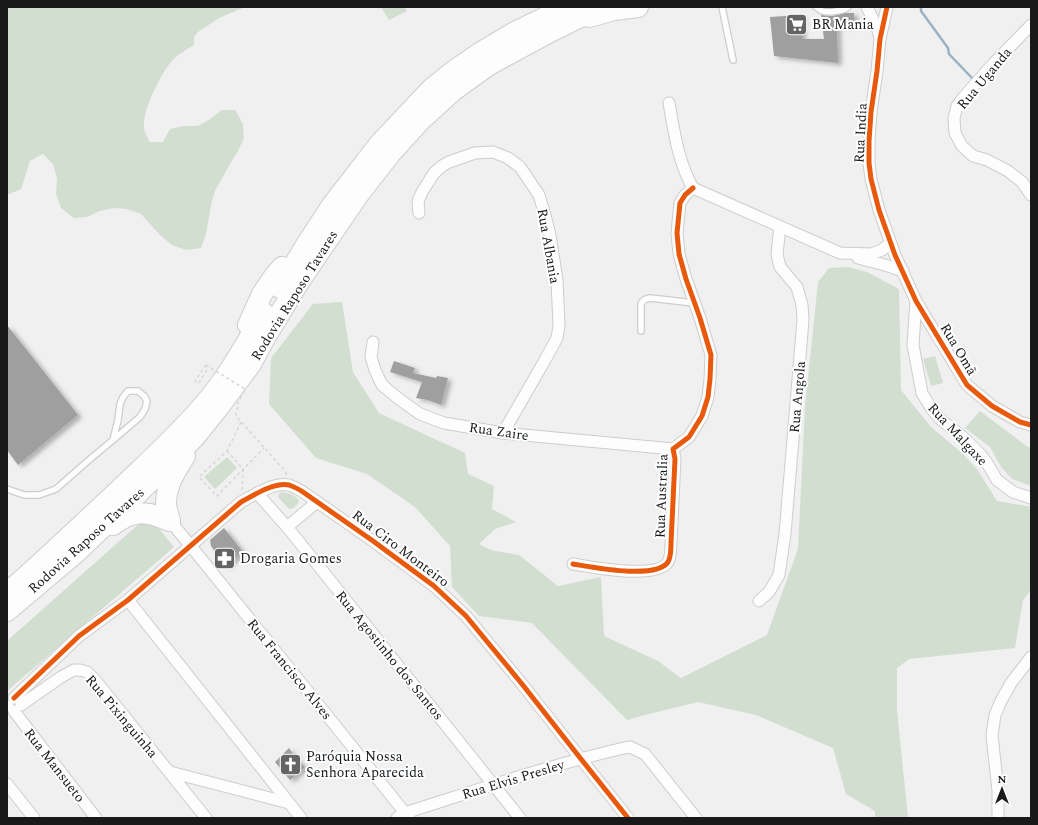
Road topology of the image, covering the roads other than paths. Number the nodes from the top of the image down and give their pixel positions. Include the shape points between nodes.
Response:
1 (601, 7) edge
2 (638, 7) edge
3 (722, 7) edge
4 (816, 7) edge
5 (848, 7) edge
6 (868, 7) edge
7 (887, 7) edge
8 (563, 8) edge
9 (1031, 25) edge
10 (552, 31) junction
11 (880, 39) junction
12 (733, 60) dead end
13 (669, 103) dead end
14 (693, 188) junction
15 (1031, 195) edge
16 (419, 213) dead end
17 (780, 227) junction
18 (890, 242) junction
19 (313, 248) junction
20 (840, 254) junction
21 (903, 272) junction
22 (916, 301) junction
23 (695, 303) junction
24 (641, 331) dead end
25 (373, 342) dead end
26 (230, 408) junction
27 (1031, 425) edge
28 (503, 433) junction
29 (113, 440) junction
30 (673, 449) junction
31 (7, 489) edge
32 (257, 493) junction
33 (1031, 498) edge
34 (317, 502) junction
35 (170, 521) junction
36 (287, 527) junction
37 (190, 545) junction
38 (78, 551) junction
39 (573, 564) dead end
40 (7, 593) edge
41 (128, 600) junction
42 (759, 601) dead end
43 (7, 611) edge
44 (1031, 657) edge
45 (13, 705) edge
46 (580, 759) junction
47 (170, 772) junction
48 (7, 784) edge
49 (494, 784) junction
50 (289, 803) junction
51 (404, 816) edge
52 (34, 818) edge
53 (96, 818) edge
54 (206, 818) edge
55 (301, 818) edge
56 (520, 818) edge
57 (628, 818) edge
58 (696, 818) edge
59 (998, 818) edge

1 - 10 highway, Rodovia Raposo Tavares
2 - 10 highway via 591,16
3 - 12 lane
4 - 5 lane via 822,11 837,11
6 - 11 street, Rua India
7 - 11 street, Rua India
8 - 19 highway, Rodovia Raposo Tavares via 481,52 431,89 380,143 332,205
9 - 15 street, Rua Uganda via 963,98 957,106 954,118 955,133 962,146 973,156 1008,171 1022,182
10 - 19 highway, Rodovia Raposo Tavares via 489,65 452,92 421,120
11 - 18 street, Rua India via 871,112 869,163 879,210
13 - 14 street via 674,134 687,178
14 - 17 street
14 - 23 street, Rua Australia via 680,203 677,233 681,261
16 - 28 street, Rua Albania via 418,201 434,174 449,162 475,153 493,152 508,158 520,168 539,195 546,215 557,280 559,326 557,338 546,360
17 - 20 street
17 - 42 street, Rua Angola via 777,254 780,267 797,287 803,320 785,534 779,575 769,592
18 - 20 street via 882,250 871,254
18 - 21 street, Rua India
19 - 26 highway, Rodovia Raposo Tavares via 299,282 265,338
19 - 40 highway, Rodovia Raposo Tavares via 207,402 144,466
20 - 21 street
21 - 22 street, Rua India
22 - 27 street, Rua Omã via 967,385 992,406 1020,422
22 - 33 street, Rua Malgaxe via 913,345 922,393 940,419 980,454 997,480 1013,492
23 - 24 lane via 646,298 641,304
23 - 30 street, Rua Australia via 711,355 708,397 702,416 689,437
25 - 28 street, Rua Zaire via 372,357 382,385 420,414 444,423
26 - 35 highway via 213,420 178,466 168,487 166,503
26 - 38 highway, Rodovia Raposo Tavares via 194,438
28 - 30 street, Rua Zaire
29 - 29 lane via 145,409 147,401 138,391 128,392 123,397
29 - 31 lane via 56,489 39,495 24,495
30 - 39 street, Rua Australia via 675,459 668,561 648,571
32 - 34 street, Rua Ciro Monteiro via 277,485 287,485
32 - 36 street, Rua Agostinho dos Santos
32 - 37 street via 241,502
34 - 36 street
34 - 46 street, Rua Ciro Monteiro via 434,586 466,616
35 - 37 street, Rua Francisco Alves
35 - 38 highway via 150,514 127,516
36 - 49 street, Rua Agostinho dos Santos
37 - 41 street
37 - 51 street, Rua Francisco Alves
38 - 43 highway, Rodovia Raposo Tavares
41 - 45 street via 79,636
41 - 50 street
44 - 59 street via 1011,683 996,715 992,735
45 - 47 street, Rua Pixinguinha via 74,670 87,672
45 - 53 street, Rua Mansueto
46 - 49 street, Rua Elvis Presley
46 - 57 street, Rua Ciro Monteiro
46 - 58 street, Rua Elvis Presley via 630,747 645,754
47 - 50 street
47 - 54 street, Rua Pixinguinha
48 - 52 street
49 - 51 street, Rua Elvis Presley
49 - 56 street, Rua Agostinho dos Santos
50 - 55 street

